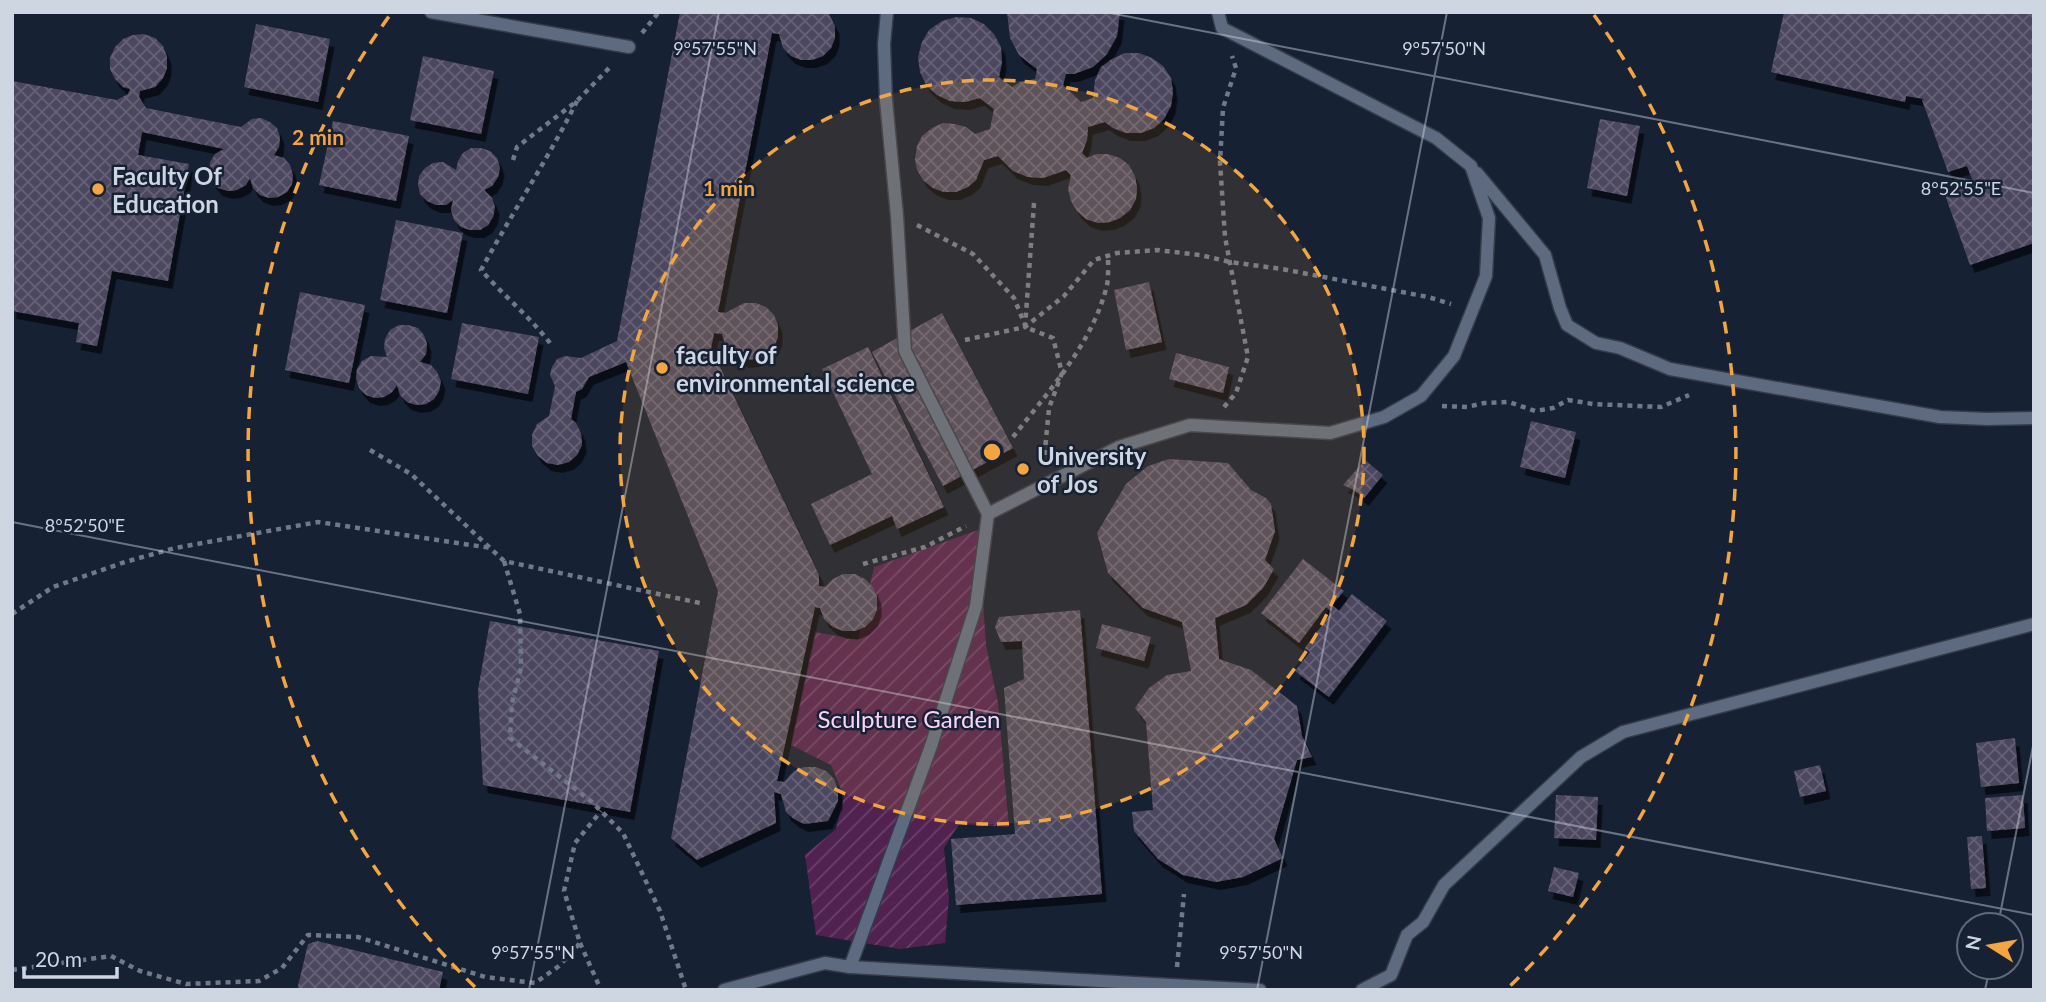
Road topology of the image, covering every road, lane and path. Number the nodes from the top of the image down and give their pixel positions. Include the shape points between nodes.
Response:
1 (431, 12) edge
2 (659, 12) edge
3 (887, 12) edge
4 (1218, 12) edge
5 (1222, 29) junction
6 (629, 47) junction
7 (578, 101) junction
8 (513, 160) dead end
9 (1471, 166) junction
10 (1034, 203) dead end
11 (897, 216) junction
12 (1108, 256) junction
13 (1230, 262) junction
14 (1472, 310) junction
15 (1025, 327) junction
16 (965, 340) dead end
17 (550, 343) dead end
18 (1062, 373) junction
19 (1705, 376) junction
20 (1414, 400) junction
21 (2034, 418) edge
22 (1190, 425) junction
23 (1013, 437) dead end
24 (370, 450) dead end
25 (1041, 487) junction
26 (988, 514) junction
27 (491, 548) junction
28 (504, 561) junction
29 (863, 564) dead end
30 (700, 603) dead end
31 (12, 614) edge
32 (2034, 624) edge
33 (601, 811) junction
34 (1184, 894) dead end
35 (579, 943) junction
36 (850, 967) junction
37 (12, 970) edge
38 (1175, 985) junction
39 (601, 990) edge
40 (686, 990) edge
41 (724, 990) edge
42 (1260, 990) edge
43 (1362, 990) edge

1 - 6 lane
2 - 6 path
3 - 11 lane via 886,100
4 - 5 lane
5 - 9 lane via 1436,138
5 - 13 path via 1236,68 1223,108 1220,162
6 - 7 path
7 - 8 path via 517,147
7 - 17 path via 481,270
9 - 14 lane via 1489,218 1486,276
9 - 19 lane via 1545,255 1567,325 1596,343
10 - 15 path
11 - 15 path via 973,254 1014,298
11 - 26 lane via 905,351
12 - 13 path via 1157,250
12 - 15 path via 1094,260 1064,296
12 - 18 path via 1107,286 1093,326
13 - 14 path via 1428,297
13 - 22 path via 1248,357 1236,393 1219,414
14 - 20 lane via 1454,356
15 - 16 path
15 - 18 path via 1052,338
18 - 23 path
18 - 25 path via 1049,408
19 - 20 path via 1687,397 1661,407 1568,400 1535,411 1509,402 1467,407
19 - 21 lane via 1940,417
20 - 22 lane via 1384,418 1330,433
22 - 25 lane via 1119,447
24 - 27 path via 411,474
25 - 26 lane
26 - 29 path via 925,547
26 - 36 lane via 976,607
27 - 28 path
27 - 31 path via 317,522 175,548 125,562 53,587
28 - 30 path
28 - 33 path via 520,614 521,668 510,738
32 - 43 lane via 1623,732 1581,757 1444,886 1423,922 1407,935 1391,975
33 - 35 path via 575,843 564,891
33 - 40 path via 623,833 660,911
34 - 38 path
35 - 37 path via 535,983 485,977 358,937 308,935 282,968 259,981 186,984 140,971 111,956
35 - 39 path
36 - 38 lane
36 - 41 lane via 825,963
38 - 42 lane

